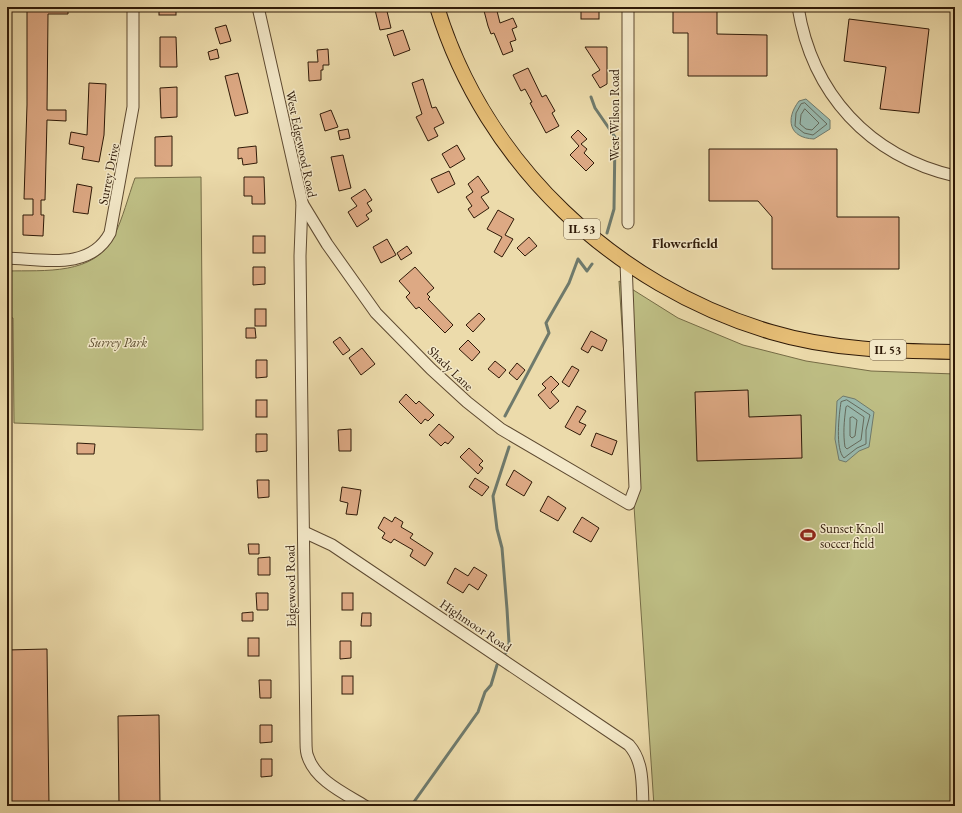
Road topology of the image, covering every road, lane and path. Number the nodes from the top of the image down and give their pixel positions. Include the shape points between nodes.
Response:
1 (133, 7) edge
2 (258, 7) edge
3 (437, 7) edge
4 (628, 7) edge
5 (798, 7) edge
6 (955, 176) edge
7 (302, 202) junction
8 (628, 223) dead end
9 (7, 258) edge
10 (626, 263) junction
11 (301, 337) joint
12 (955, 352) edge
13 (304, 532) junction
14 (365, 806) edge
15 (643, 806) edge

1 - 9 street, Surrey Drive via 134,107 110,233 100,248 78,259
2 - 7 street, West Edgewood Road
3 - 10 main road, IL 53 via 466,79 485,115 509,151 535,183 574,222
4 - 8 street, West Wilson Road
5 - 6 street via 807,47 816,68 829,92 853,122 878,142 908,160
7 - 10 street, Shady Lane via 327,244 376,313 430,369 501,429 629,504 635,488
7 - 11 street, West Edgewood Road
10 - 12 main road, IL 53 via 687,299 729,318 772,333 859,348
11 - 13 street, Edgewood Road
13 - 14 street, Edgewood Road via 308,758 326,781
13 - 15 street, Highmoor Road via 332,545 629,746 636,752 639,764

